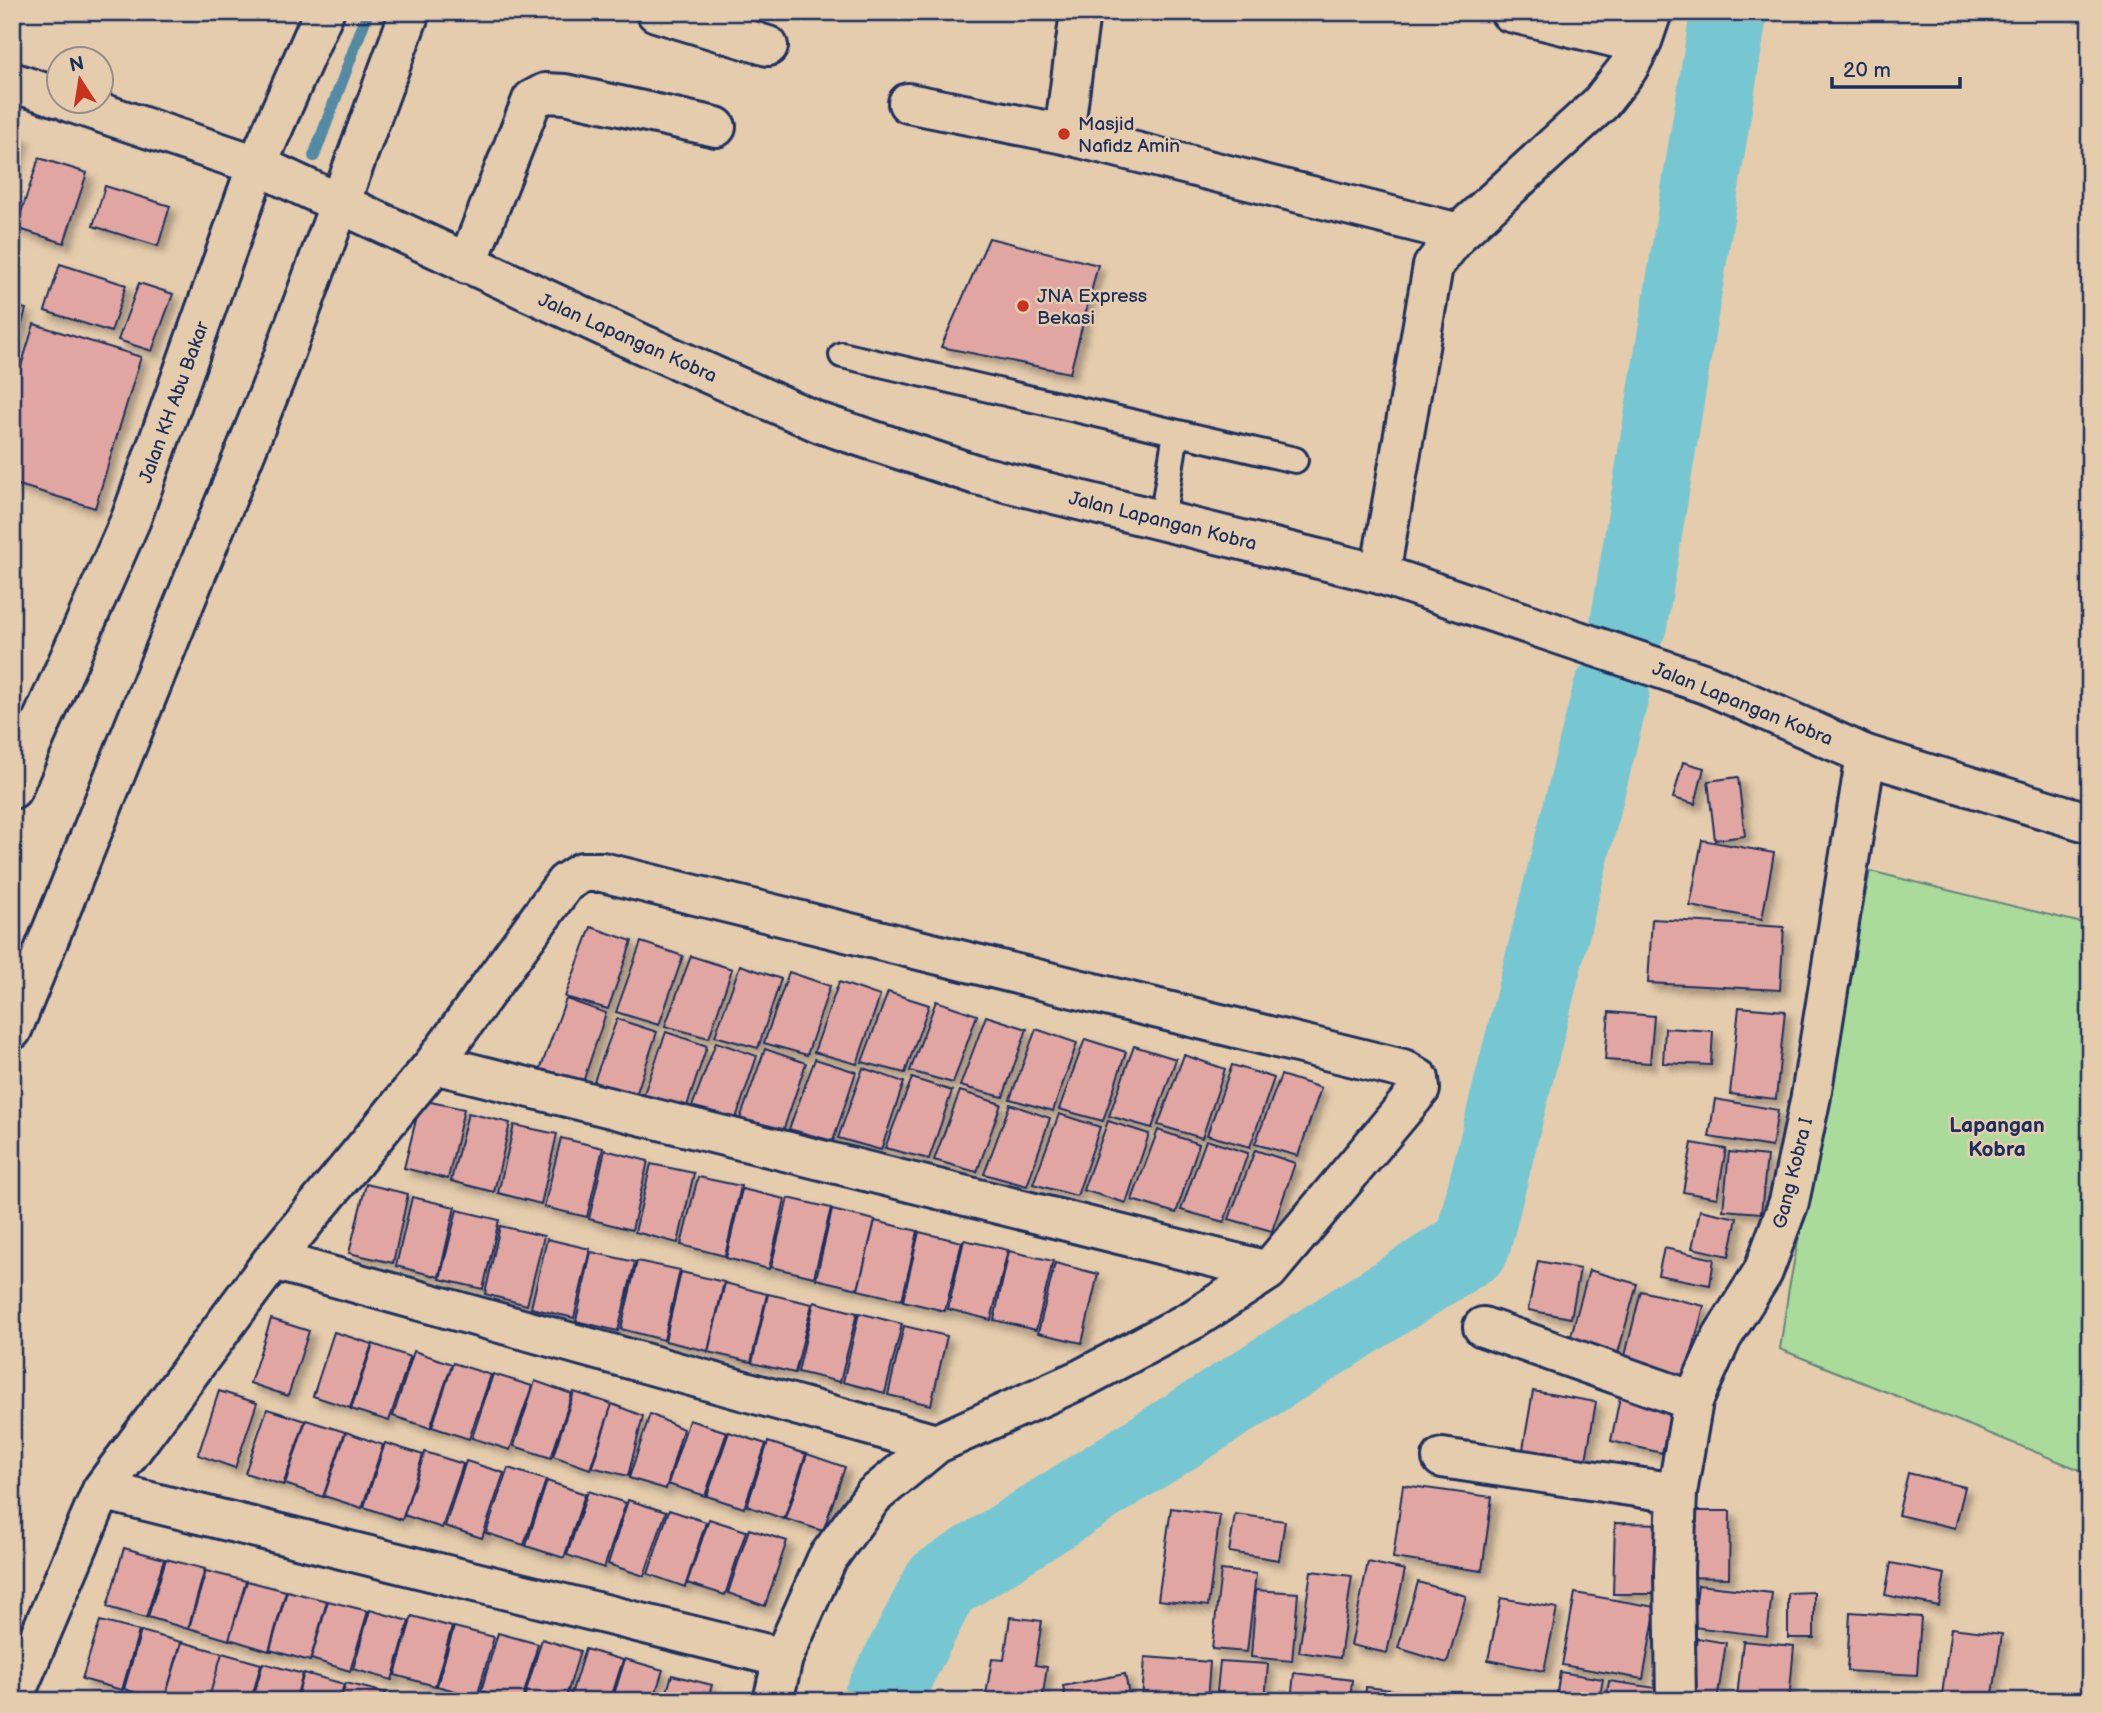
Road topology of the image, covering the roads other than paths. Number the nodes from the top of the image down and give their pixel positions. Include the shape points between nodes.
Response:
1 (324, 12) edge
2 (410, 12) edge
3 (656, 12) edge
4 (1080, 12) edge
5 (1510, 12) edge
6 (1647, 28) edge
7 (768, 46) dead end
8 (12, 82) edge
9 (46, 93) edge
10 (908, 103) dead end
11 (111, 116) edge
12 (716, 127) dead end
13 (1064, 134) junction
14 (257, 165) junction
15 (339, 202) junction
16 (1459, 233) junction
17 (467, 264) junction
18 (842, 355) dead end
19 (1176, 433) junction
20 (1295, 460) dead end
21 (1162, 519) junction
22 (1380, 574) junction
23 (1866, 755) junction
24 (12, 789) edge
25 (2090, 823) edge
26 (12, 1030) edge
27 (434, 1064) junction
28 (273, 1260) junction
29 (1268, 1271) junction
30 (1483, 1327) dead end
31 (1693, 1401) junction
32 (936, 1444) junction
33 (1442, 1458) dead end
34 (102, 1490) junction
35 (1677, 1493) junction
36 (782, 1658) junction
37 (17, 1699) edge
38 (773, 1701) edge
39 (1676, 1701) edge

1 - 14 street, Jalan KH Abu Bakar
2 - 15 street
3 - 7 street
4 - 13 street
5 - 6 street
6 - 16 street via 1628,68 1600,104
8 - 9 street
10 - 13 street
11 - 14 street, Jalan Lapangan Kobra
12 - 17 street via 565,94 539,96 532,100
13 - 16 street
14 - 15 street, Jalan Lapangan Kobra
14 - 24 street, Jalan KH Abu Bakar via 131,519
15 - 17 street, Jalan Lapangan Kobra
15 - 26 street via 280,366
16 - 22 street via 1433,266
17 - 21 street, Jalan Lapangan Kobra via 820,423 977,475
18 - 19 lane
19 - 20 lane
19 - 21 lane
21 - 22 street, Jalan Lapangan Kobra
22 - 23 street, Jalan Lapangan Kobra via 1706,684
23 - 25 street, Jalan Lapangan Kobra
23 - 31 street, Gang Kobra I via 1811,1096 1789,1202 1763,1272 1722,1336
27 - 28 street
27 - 29 street
27 - 29 street via 565,883 582,872 602,872 1403,1069 1419,1079 1420,1089
28 - 32 street
28 - 34 street
29 - 32 street via 1194,1318 1083,1378
30 - 31 street
31 - 35 street, Gang Kobra I
32 - 36 street via 873,1496 827,1559
33 - 35 street
34 - 36 street
34 - 37 street
35 - 39 street, Gang Kobra I
36 - 38 street

